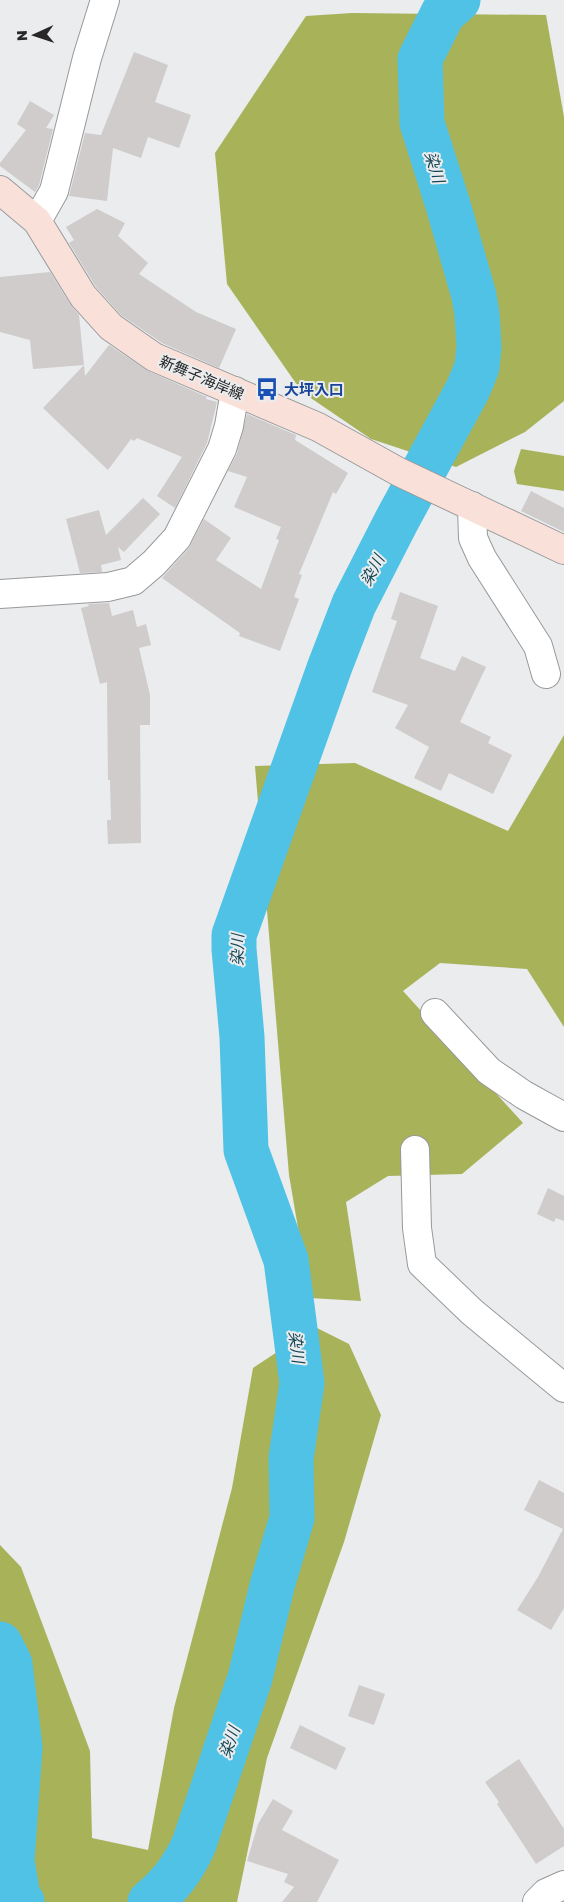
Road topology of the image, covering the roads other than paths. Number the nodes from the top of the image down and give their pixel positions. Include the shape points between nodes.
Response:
1 (105, 0) edge
2 (0, 190) edge
3 (37, 220) junction
4 (236, 391) junction
5 (472, 506) junction
6 (564, 550) edge
7 (0, 594) edge
8 (546, 674) dead end
9 (435, 1014) dead end
10 (564, 1117) edge
11 (415, 1150) dead end
12 (564, 1388) edge
13 (564, 1885) edge
14 (537, 1902) edge

1 - 3 street via 54,191
2 - 3 main road, 新舞子海岸線
3 - 4 main road, 新舞子海岸線 via 83,296 111,327 154,357
4 - 5 main road, 新舞子海岸線 via 318,427 399,472
4 - 7 street via 222,449 177,538 154,564 133,581 108,587
5 - 6 main road, 新舞子海岸線
5 - 8 street via 473,538 482,558 538,646
9 - 10 street via 489,1071
11 - 12 street via 417,1228 422,1264 472,1312
13 - 14 street via 546,1893

